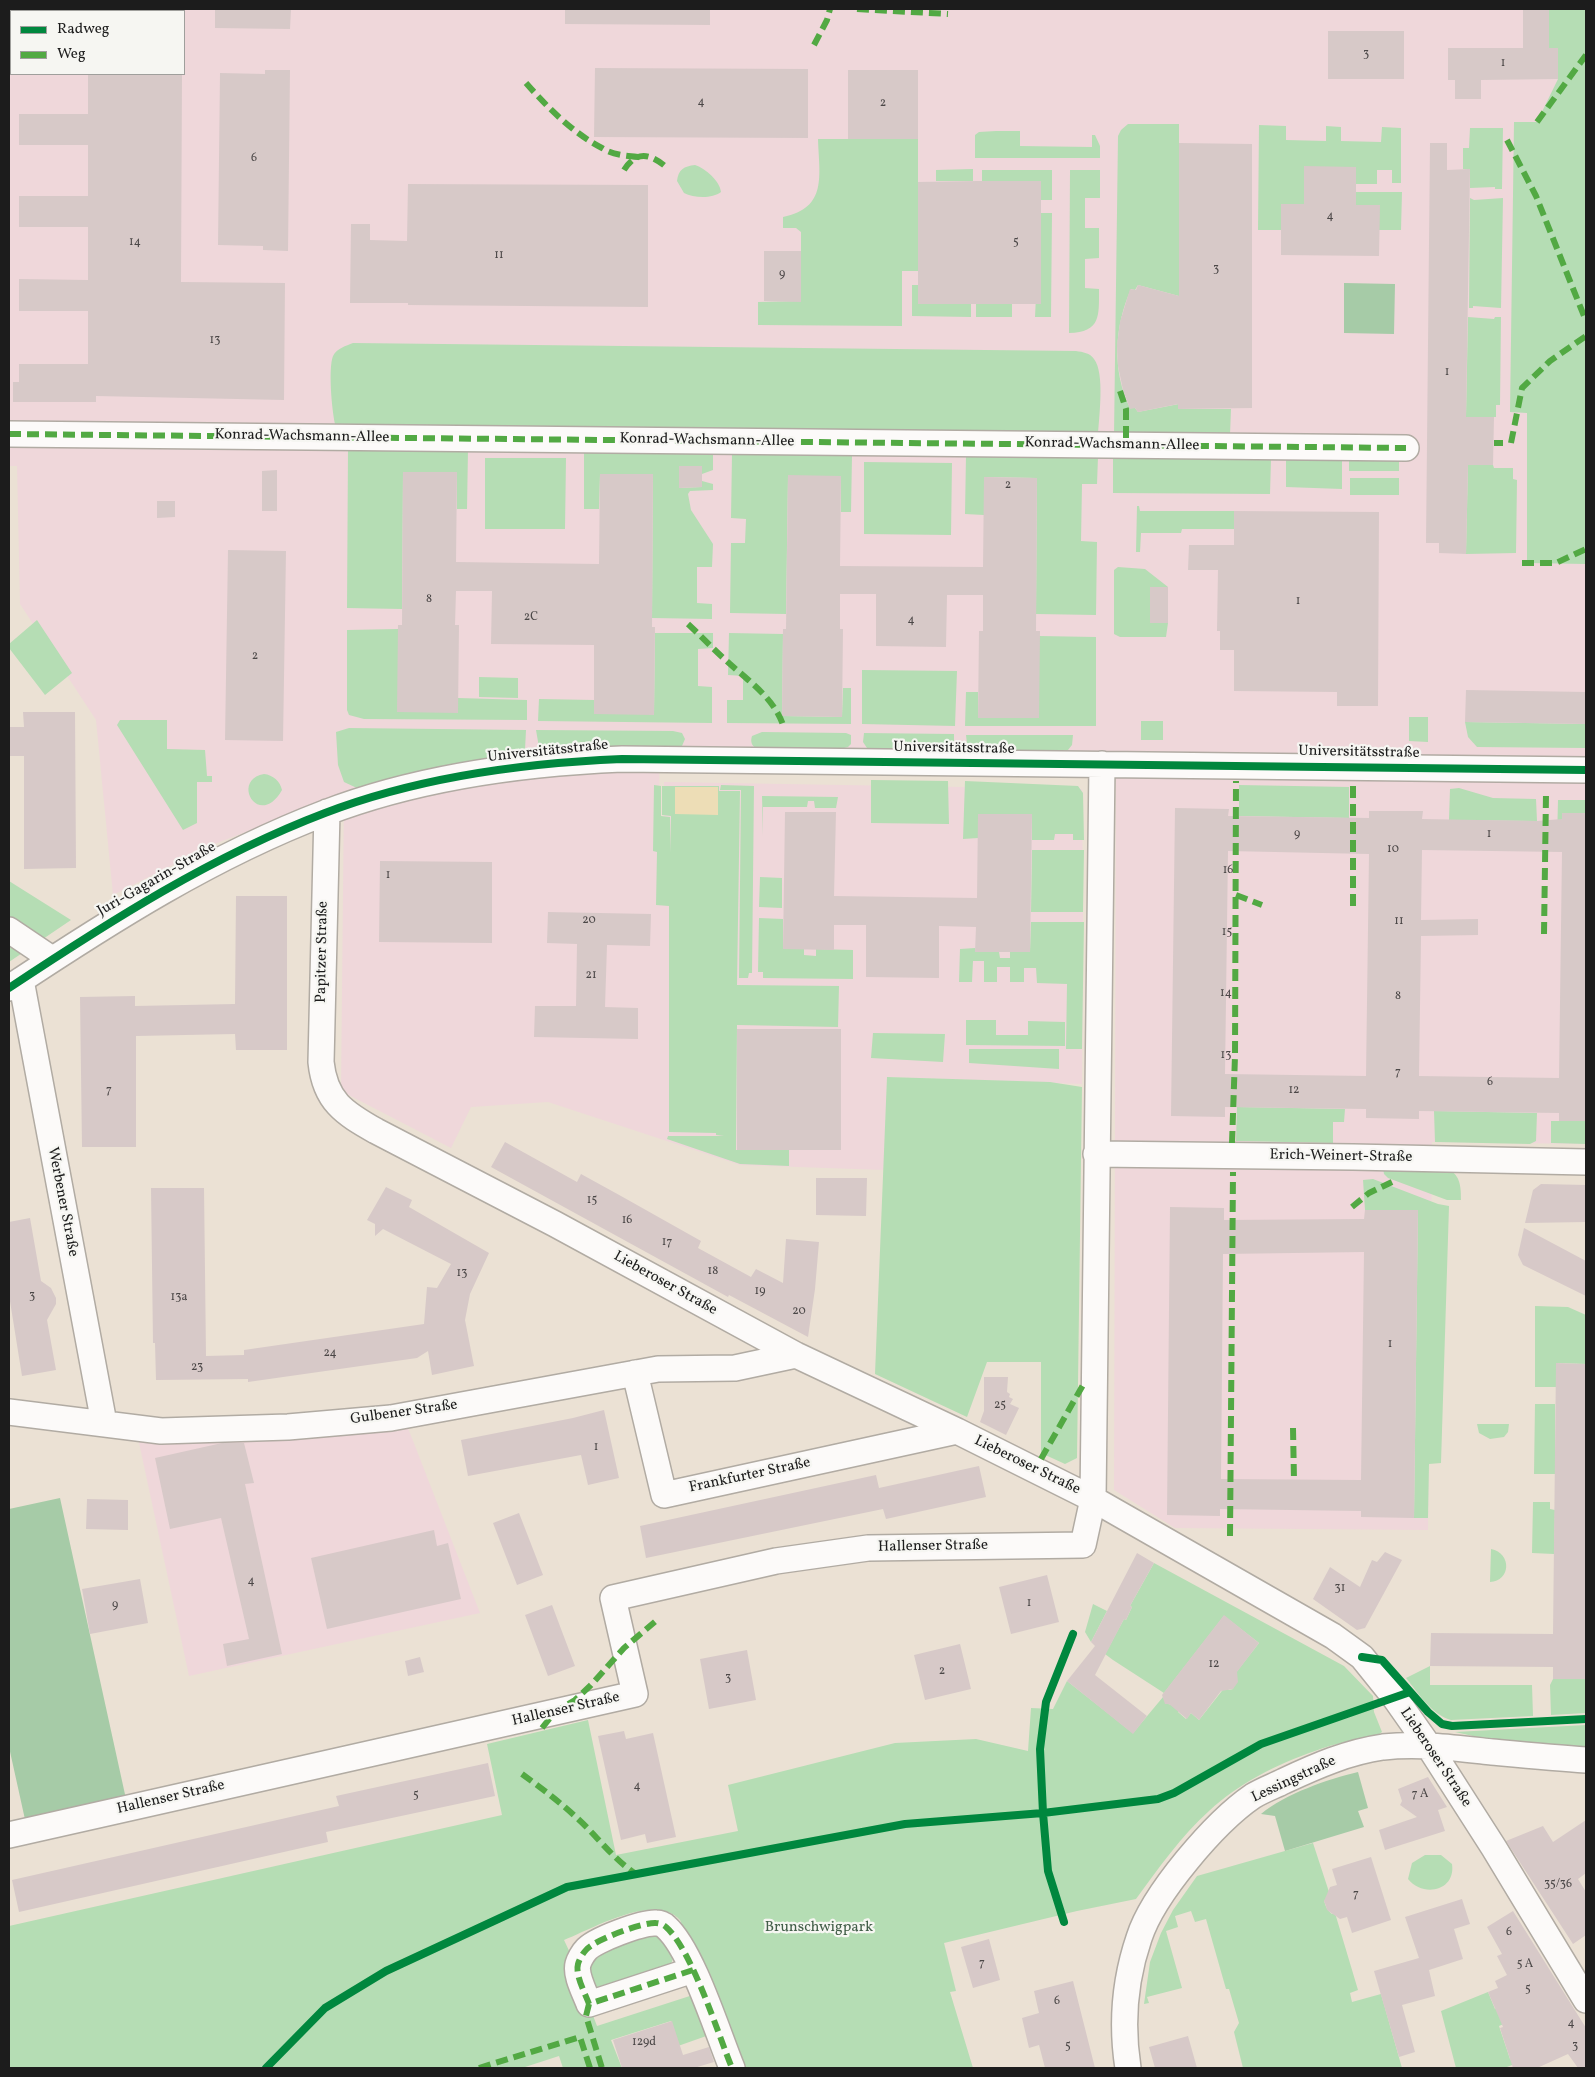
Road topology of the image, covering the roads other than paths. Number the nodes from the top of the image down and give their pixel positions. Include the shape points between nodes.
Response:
1 (9, 434) edge
2 (1406, 448) dead end
3 (1102, 764) junction
4 (1586, 770) edge
5 (326, 812) junction
6 (9, 930) edge
7 (52, 959) junction
8 (15, 984) edge
9 (328, 1092) joint
10 (1096, 1154) junction
11 (1586, 1162) edge
12 (796, 1355) junction
13 (636, 1373) junction
14 (9, 1412) edge
15 (104, 1423) junction
16 (956, 1431) junction
17 (1093, 1500) junction
18 (1428, 1745) junction
19 (1586, 1760) edge
20 (9, 1834) edge
21 (693, 1970) dead end
22 (1586, 2000) edge
23 (732, 2068) edge
24 (1128, 2068) edge

1 - 2 street, Konrad-Wachsmann-Allee
3 - 4 street, Universitätsstraße
3 - 5 street, Universitätsstraße via 577,761 436,782
3 - 10 street
5 - 7 street, Juri-Gagarin-Straße via 204,867
5 - 9 street, Papitzer Straße via 321,1062
6 - 7 street
7 - 8 street, Juri-Gagarin-Straße
8 - 15 street, Werbener Straße
9 - 12 street, Lieberoser Straße via 337,1105 363,1124
10 - 11 street, Erich-Weinert-Straße
10 - 17 street
12 - 13 street, Gulbener Straße via 735,1368 658,1369
12 - 16 street, Lieberoser Straße
13 - 15 street, Gulbener Straße via 391,1418 288,1427 161,1431
13 - 16 street, Frankfurter Straße via 664,1495
14 - 15 street, Gulbener Straße
16 - 17 street, Lieberoser Straße
17 - 18 street, Lieberoser Straße via 1333,1636 1362,1657
17 - 20 street, Hallenser Straße via 1083,1545 868,1548 776,1561 613,1598 635,1694
18 - 19 street, Lessingstraße
18 - 22 street, Lieberoser Straße
18 - 24 street, Lessingstraße via 1367,1750 1317,1765 1254,1796 1208,1837 1156,1901 1139,1936 1126,1983 1123,2037
21 - 23 street

